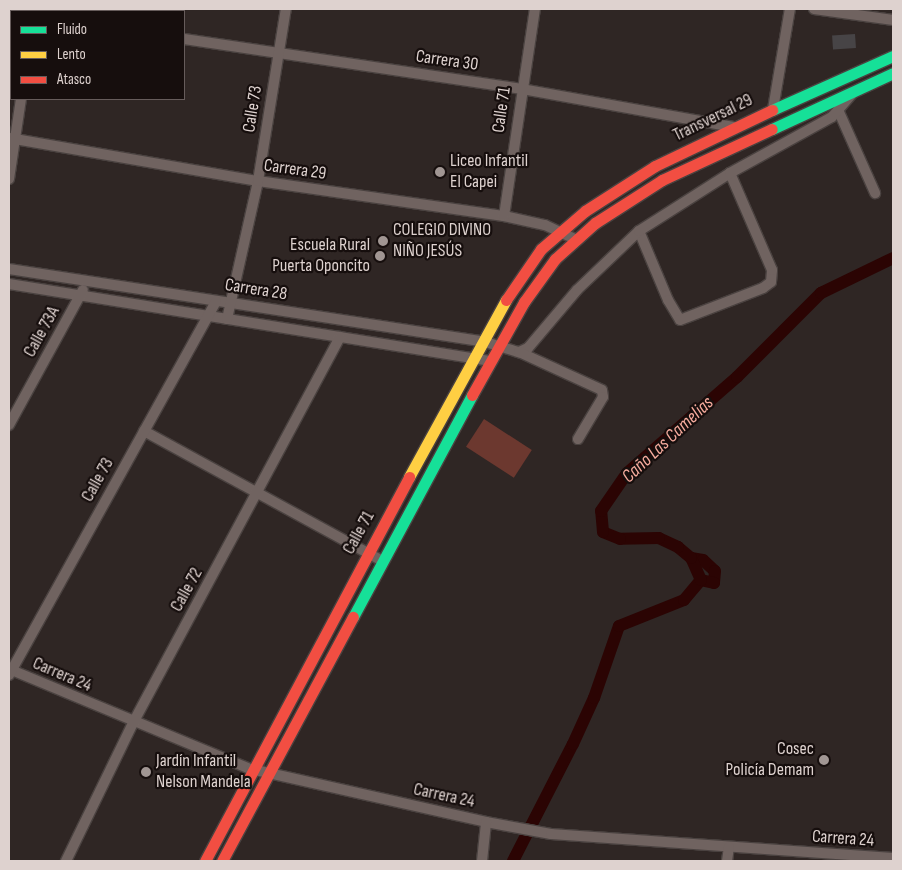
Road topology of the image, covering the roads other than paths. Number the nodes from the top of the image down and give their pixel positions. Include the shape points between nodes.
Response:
1 (286, 9) edge
2 (534, 9) edge
3 (790, 9) edge
4 (814, 9) edge
5 (893, 20) edge
6 (185, 39) edge
7 (278, 53) junction
8 (893, 56) edge
9 (893, 73) edge
10 (522, 89) junction
11 (854, 91) junction
12 (21, 100) edge
13 (773, 109) junction
14 (839, 112) junction
15 (734, 127) junction
16 (12, 138) edge
17 (730, 173) junction
18 (9, 179) edge
19 (258, 181) junction
20 (875, 193) dead end
21 (504, 216) junction
22 (560, 231) junction
23 (638, 231) junction
24 (575, 239) junction
25 (9, 269) edge
26 (88, 281) junction
27 (9, 284) edge
28 (81, 296) junction
29 (216, 301) junction
30 (232, 303) junction
31 (209, 316) junction
32 (227, 319) junction
33 (340, 337) junction
34 (482, 341) junction
35 (499, 345) junction
36 (519, 352) junction
37 (474, 358) junction
38 (491, 361) junction
39 (9, 425) edge
40 (144, 431) junction
41 (578, 439) dead end
42 (258, 493) junction
43 (368, 553) junction
44 (382, 561) junction
45 (10, 672) edge
46 (133, 723) junction
47 (251, 768) junction
48 (267, 773) junction
49 (486, 822) junction
50 (729, 847) junction
51 (893, 858) edge
52 (66, 861) edge
53 (205, 861) edge
54 (222, 861) edge
55 (482, 861) edge
56 (727, 861) edge

1 - 7 street, Calle 73
2 - 10 street, Calle 71
3 - 13 street
4 - 5 street
6 - 7 street, Carrera 30
7 - 10 street, Carrera 30
7 - 19 street, Calle 73
8 - 13 main road, Transversal 29
9 - 11 main road, Transversal 29
10 - 15 street, Carrera 30
10 - 21 street, Calle 71
11 - 14 street
11 - 24 main road, Transversal 29 via 662,180 627,200
12 - 16 street
13 - 15 main road, Transversal 29
14 - 17 street
14 - 20 street
15 - 22 main road, Transversal 29 via 619,187
16 - 18 street
16 - 19 street, Carrera 29
17 - 23 street
17 - 23 street via 772,270 771,282 763,288 680,320
19 - 21 street, Carrera 29
19 - 30 street, Calle 73
21 - 22 street, Carrera 29
22 - 24 street, Carrera 29
22 - 34 main road, Calle 71 via 525,269
23 - 36 street via 577,290 528,348
24 - 35 main road, Calle 71 via 539,279
25 - 26 street, Carrera 28
26 - 28 street, Calle 73A
26 - 29 street, Carrera 28
27 - 28 street, Carrera 28
28 - 31 street, Carrera 28
28 - 39 street, Calle 73A
29 - 30 street, Carrera 28
29 - 31 street, Calle 73
30 - 32 street, Calle 73
30 - 34 street, Carrera 28
31 - 32 street, Carrera 28
31 - 40 street, Calle 73
32 - 33 street, Carrera 28
33 - 37 street, Carrera 28
33 - 42 street, Calle 72
34 - 35 street, Carrera 28
34 - 37 main road, Calle 71
35 - 36 street, Carrera 28
35 - 38 main road, Calle 71
36 - 41 street, Carrera 28 via 602,390 603,397
37 - 38 street, Carrera 28
37 - 43 main road, Calle 71
38 - 44 main road, Calle 71
40 - 42 street
40 - 45 street, Calle 73
42 - 43 street
42 - 46 street, Calle 72
43 - 44 street
43 - 47 main road, Calle 71
44 - 48 main road, Calle 71
45 - 46 street, Carrera 24
46 - 47 street, Carrera 24
46 - 52 street, Calle 72
47 - 48 street, Carrera 24
47 - 53 main road, Calle 71
48 - 49 street, Carrera 24
48 - 54 main road, Calle 71
49 - 50 street, Carrera 24 via 551,834
49 - 55 street
50 - 51 street, Carrera 24
50 - 56 street

